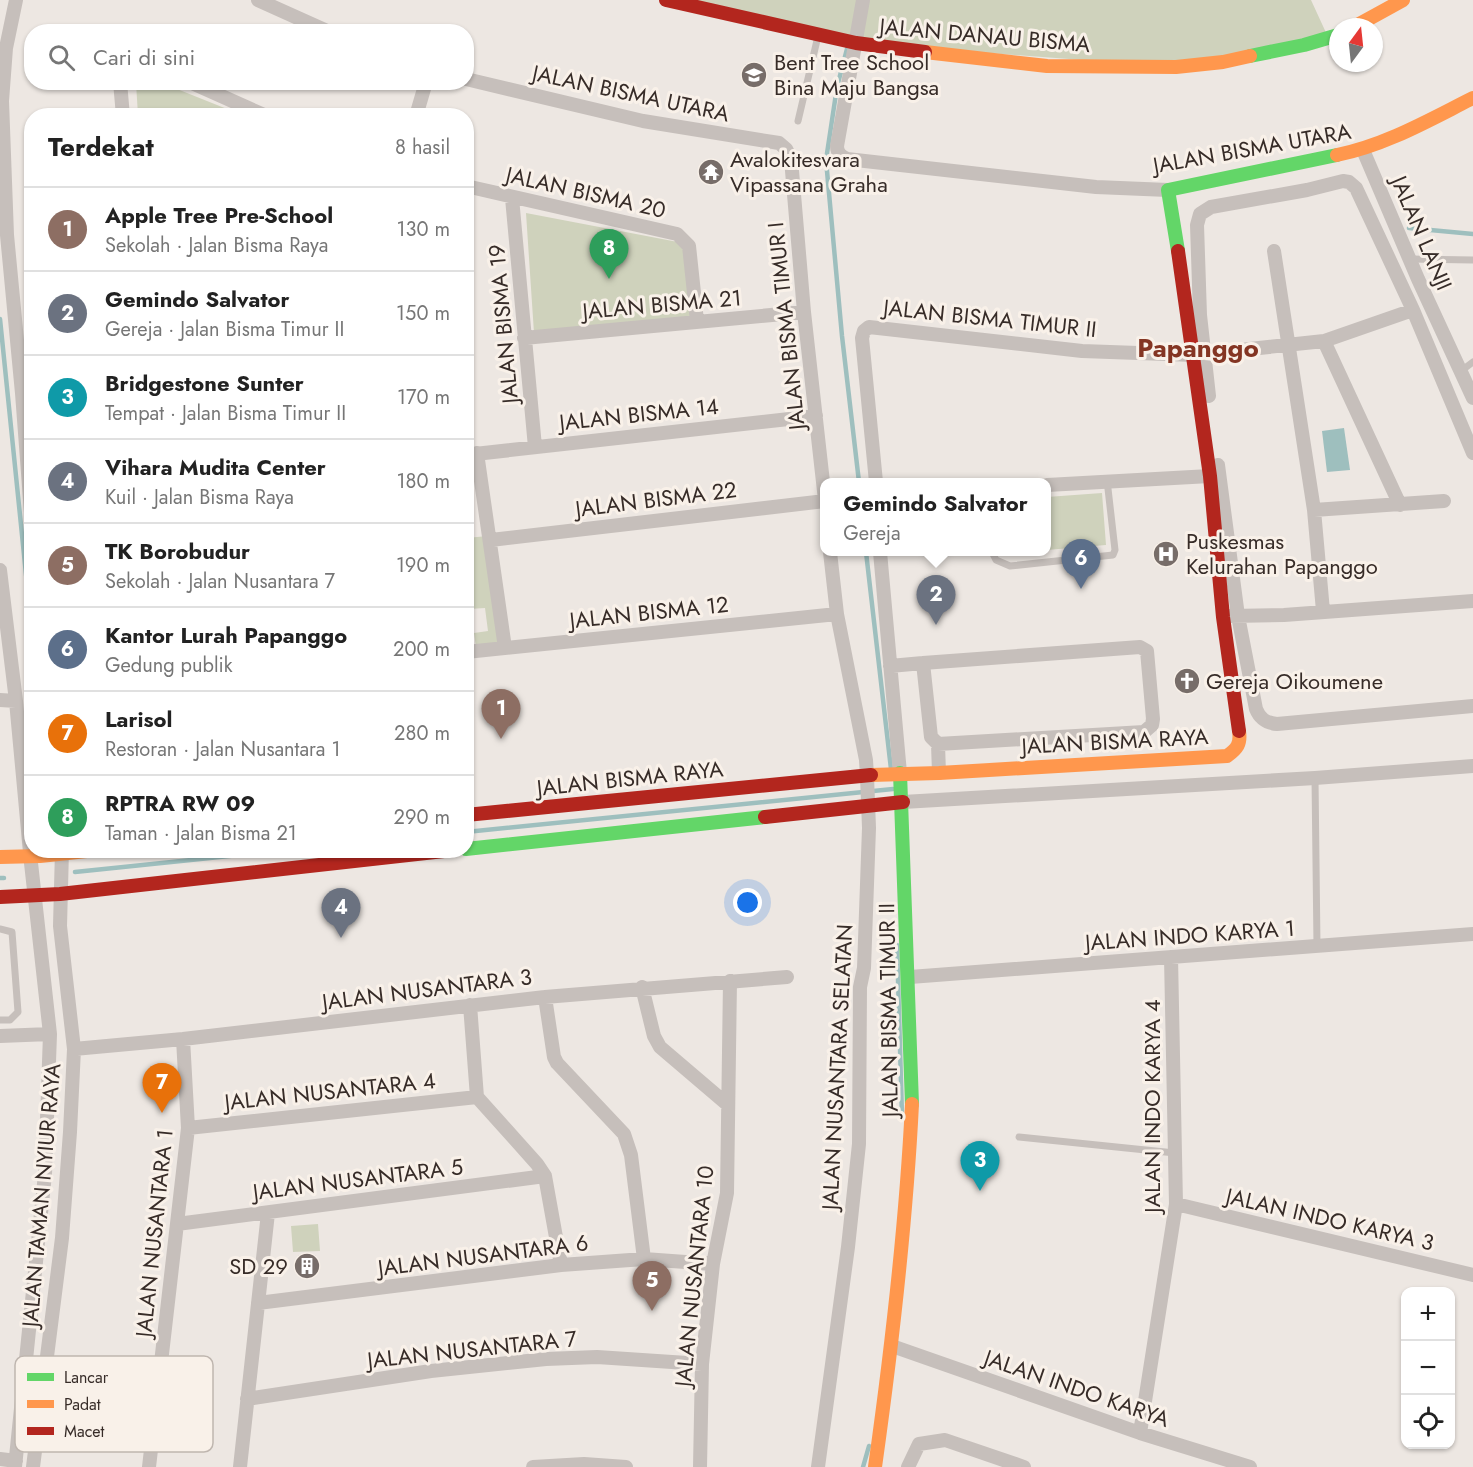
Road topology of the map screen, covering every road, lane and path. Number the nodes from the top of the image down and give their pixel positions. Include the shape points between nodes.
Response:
1 (15, 0) edge
2 (258, 0) edge
3 (666, 0) edge
4 (863, 0) edge
5 (1397, 3) edge
6 (1370, 18) edge
7 (311, 24) edge
8 (821, 35) junction
9 (1329, 38) edge
10 (854, 42) junction
11 (474, 81) edge
12 (121, 90) edge
13 (208, 90) edge
14 (424, 90) edge
15 (1473, 98) edge
16 (122, 108) edge
17 (248, 108) edge
18 (418, 108) edge
19 (798, 121) dead end
20 (786, 148) joint
21 (1363, 150) junction
22 (474, 188) edge
23 (1168, 190) junction
24 (512, 198) junction
25 (1274, 251) dead end
26 (1410, 259) junction
27 (1473, 260) edge
28 (1413, 310) junction
29 (804, 312) junction
30 (697, 321) junction
31 (524, 338) junction
32 (1324, 340) junction
33 (1288, 345) junction
34 (1199, 354) junction
35 (1473, 362) edge
36 (24, 368) edge
37 (1460, 372) junction
38 (1473, 398) edge
39 (816, 416) junction
40 (535, 447) junction
41 (1473, 453) edge
42 (474, 454) edge
43 (474, 463) edge
44 (1210, 476) junction
45 (823, 478) edge
46 (876, 478) edge
47 (1107, 480) junction
48 (1051, 485) edge
49 (820, 501) edge
50 (1444, 501) dead end
51 (1400, 505) junction
52 (1314, 510) junction
53 (491, 540) junction
54 (830, 556) edge
55 (880, 556) edge
56 (994, 556) edge
57 (0, 570) edge
58 (1, 591) edge
59 (1473, 601) edge
60 (1323, 611) junction
61 (837, 614) junction
62 (1238, 616) junction
63 (1223, 617) junction
64 (505, 648) junction
65 (474, 651) edge
66 (923, 663) junction
67 (890, 666) junction
68 (0, 700) edge
69 (16, 700) junction
70 (1473, 706) edge
71 (938, 744) junction
72 (24, 766) edge
73 (1473, 766) edge
74 (939, 772) junction
75 (896, 773) junction
76 (869, 778) junction
77 (1316, 778) junction
78 (900, 802) junction
79 (870, 804) junction
80 (474, 814) edge
81 (474, 848) edge
82 (24, 856) edge
83 (0, 857) edge
84 (35, 858) edge
85 (60, 858) edge
86 (383, 858) edge
87 (59, 895) junction
88 (38, 896) junction
89 (0, 897) edge
90 (0, 928) edge
91 (1473, 934) edge
92 (1317, 946) junction
93 (1171, 957) junction
94 (787, 976) dead end
95 (910, 977) junction
96 (730, 981) junction
97 (642, 987) junction
98 (545, 997) junction
99 (470, 1005) junction
100 (0, 1020) edge
101 (50, 1034) junction
102 (0, 1036) edge
103 (183, 1039) junction
104 (74, 1049) junction
105 (477, 1097) junction
106 (728, 1105) junction
107 (188, 1128) junction
108 (1019, 1137) dead end
109 (1175, 1153) junction
110 (545, 1176) junction
111 (1176, 1204) junction
112 (268, 1213) junction
113 (177, 1224) junction
114 (644, 1259) junction
115 (713, 1264) junction
116 (561, 1265) junction
117 (1473, 1275) edge
118 (258, 1304) junction
119 (892, 1346) junction
120 (27, 1356) edge
121 (46, 1356) edge
122 (162, 1356) edge
123 (702, 1364) junction
124 (247, 1399) junction
125 (1140, 1433) junction
126 (35, 1452) edge
127 (151, 1452) edge
128 (0, 1459) edge
129 (16, 1464) edge
130 (33, 1467) edge
131 (149, 1467) edge
132 (240, 1467) edge
133 (533, 1467) edge
134 (626, 1467) edge
135 (700, 1467) edge
136 (818, 1467) edge
137 (875, 1467) edge
138 (908, 1467) edge
139 (1024, 1467) edge
140 (1250, 1467) edge

1 - 36 street via 2,102 7,235
2 - 7 street
3 - 8 street, JALAN DANAU BISMA
4 - 10 street
5 - 6 street
8 - 10 street, JALAN DANAU BISMA
8 - 19 lane
9 - 10 street, JALAN DANAU BISMA via 1223,62 1176,67 1047,66
10 - 23 street, JALAN BISMA UTARA via 837,146 848,159 1096,187
11 - 20 street, JALAN BISMA UTARA via 643,121 769,141
12 - 16 street
13 - 17 street
14 - 18 street
15 - 21 street, JALAN BISMA UTARA
20 - 29 street, JALAN BISMA TIMUR I via 791,159
21 - 23 street, JALAN BISMA UTARA
21 - 26 street, JALAN LANJI
22 - 24 street, JALAN BISMA 20
23 - 34 street, JALAN BISMA RAYA
24 - 30 street, JALAN BISMA 20 via 682,237 688,246
24 - 31 street, JALAN BISMA 19
25 - 33 street
26 - 27 lane
26 - 37 street, JALAN LANJI
28 - 32 street
28 - 34 street via 1356,188 1349,182 1211,207 1200,214 1197,225
28 - 41 street
29 - 30 street, JALAN BISMA 21
29 - 39 street, JALAN BISMA TIMUR I
30 - 31 street, JALAN BISMA 21
31 - 40 street, JALAN BISMA 19
32 - 33 street
32 - 51 street
33 - 34 street
33 - 52 street
34 - 44 street, JALAN BISMA RAYA
34 - 46 street, JALAN BISMA TIMUR II via 1082,351 869,327 862,338
34 - 62 street
35 - 37 lane
37 - 38 street, JALAN LANJI
39 - 40 street, JALAN BISMA 14
39 - 45 street, JALAN BISMA TIMUR I
40 - 42 street, JALAN BISMA 14
43 - 53 street
44 - 47 street
44 - 63 street, JALAN BISMA RAYA
47 - 48 street
47 - 56 lane via 1115,542 1113,555 1010,566
49 - 53 street, JALAN BISMA 22
50 - 51 street
51 - 52 street
52 - 60 street
53 - 64 street
54 - 61 street
55 - 67 street, JALAN BISMA TIMUR II
57 - 58 street
58 - 69 street
59 - 60 street
60 - 62 street
61 - 64 street, JALAN BISMA 12
61 - 76 street
62 - 63 street
62 - 70 street via 1256,709 1267,723
63 - 74 street, JALAN BISMA RAYA via 1240,738 1237,749 1227,756
64 - 65 street, JALAN BISMA 12
66 - 67 street
66 - 71 street via 931,738
66 - 71 street via 1140,647 1146,651 1153,719 1144,732
67 - 75 street, JALAN BISMA TIMUR II
68 - 69 street
69 - 72 street
71 - 74 street
73 - 77 street
74 - 75 street, JALAN BISMA RAYA
75 - 76 street, JALAN BISMA RAYA
75 - 78 street, JALAN BISMA TIMUR II
76 - 79 street, JALAN NUSANTARA SELATAN
76 - 80 street, JALAN BISMA RAYA
77 - 78 street
77 - 92 lane
78 - 79 street
78 - 95 street, JALAN BISMA TIMUR II
79 - 81 street
79 - 136 street, JALAN NUSANTARA SELATAN via 860,987 859,1144
82 - 83 street
84 - 88 street
85 - 87 street, JALAN TAMAN NYIUR RAYA
86 - 87 street
87 - 88 street
87 - 104 street, JALAN TAMAN NYIUR RAYA
88 - 89 street
88 - 101 street
90 - 100 lane via 12,932 18,1002 14,1018
91 - 92 street, JALAN INDO KARYA 1
92 - 93 street, JALAN INDO KARYA 1
93 - 95 street, JALAN INDO KARYA 1
93 - 109 street, JALAN INDO KARYA 4
94 - 96 street, JALAN NUSANTARA 3
95 - 119 street, JALAN BISMA TIMUR II via 913,1089
96 - 97 street, JALAN NUSANTARA 3
96 - 106 street, JALAN NUSANTARA 10
97 - 98 street, JALAN NUSANTARA 3
97 - 106 street via 660,1047
98 - 99 street, JALAN NUSANTARA 3
98 - 114 street via 557,1063 628,1141
99 - 103 street, JALAN NUSANTARA 3
99 - 105 street
101 - 102 street
101 - 120 street via 45,1174
103 - 104 street, JALAN NUSANTARA 3
103 - 107 street, JALAN NUSANTARA 1
104 - 121 street, JALAN TAMAN NYIUR RAYA via 64,1209
105 - 107 street, JALAN NUSANTARA 4
105 - 110 street
106 - 115 street, JALAN NUSANTARA 10 via 727,1193
107 - 113 street, JALAN NUSANTARA 1
108 - 109 lane
109 - 111 street, JALAN INDO KARYA 4
110 - 112 street, JALAN NUSANTARA 5
110 - 116 street
111 - 117 street, JALAN INDO KARYA 3
111 - 125 street, JALAN INDO KARYA 4
112 - 113 street, JALAN NUSANTARA 5
112 - 118 street
113 - 122 street, JALAN NUSANTARA 1
114 - 115 street, JALAN NUSANTARA 6
114 - 116 street, JALAN NUSANTARA 6
115 - 123 street, JALAN NUSANTARA 10
116 - 118 street, JALAN NUSANTARA 6
118 - 124 street
119 - 125 street, JALAN INDO KARYA
119 - 137 street, JALAN BISMA TIMUR II
123 - 124 street, JALAN NUSANTARA 7 via 597,1357 546,1359 430,1371
123 - 135 street, JALAN NUSANTARA 10
124 - 132 street
125 - 140 street, JALAN INDO KARYA
126 - 130 street, JALAN TAMAN NYIUR RAYA
127 - 131 street, JALAN NUSANTARA 1
128 - 129 street
133 - 134 street
138 - 139 street via 919,1444 945,1440

